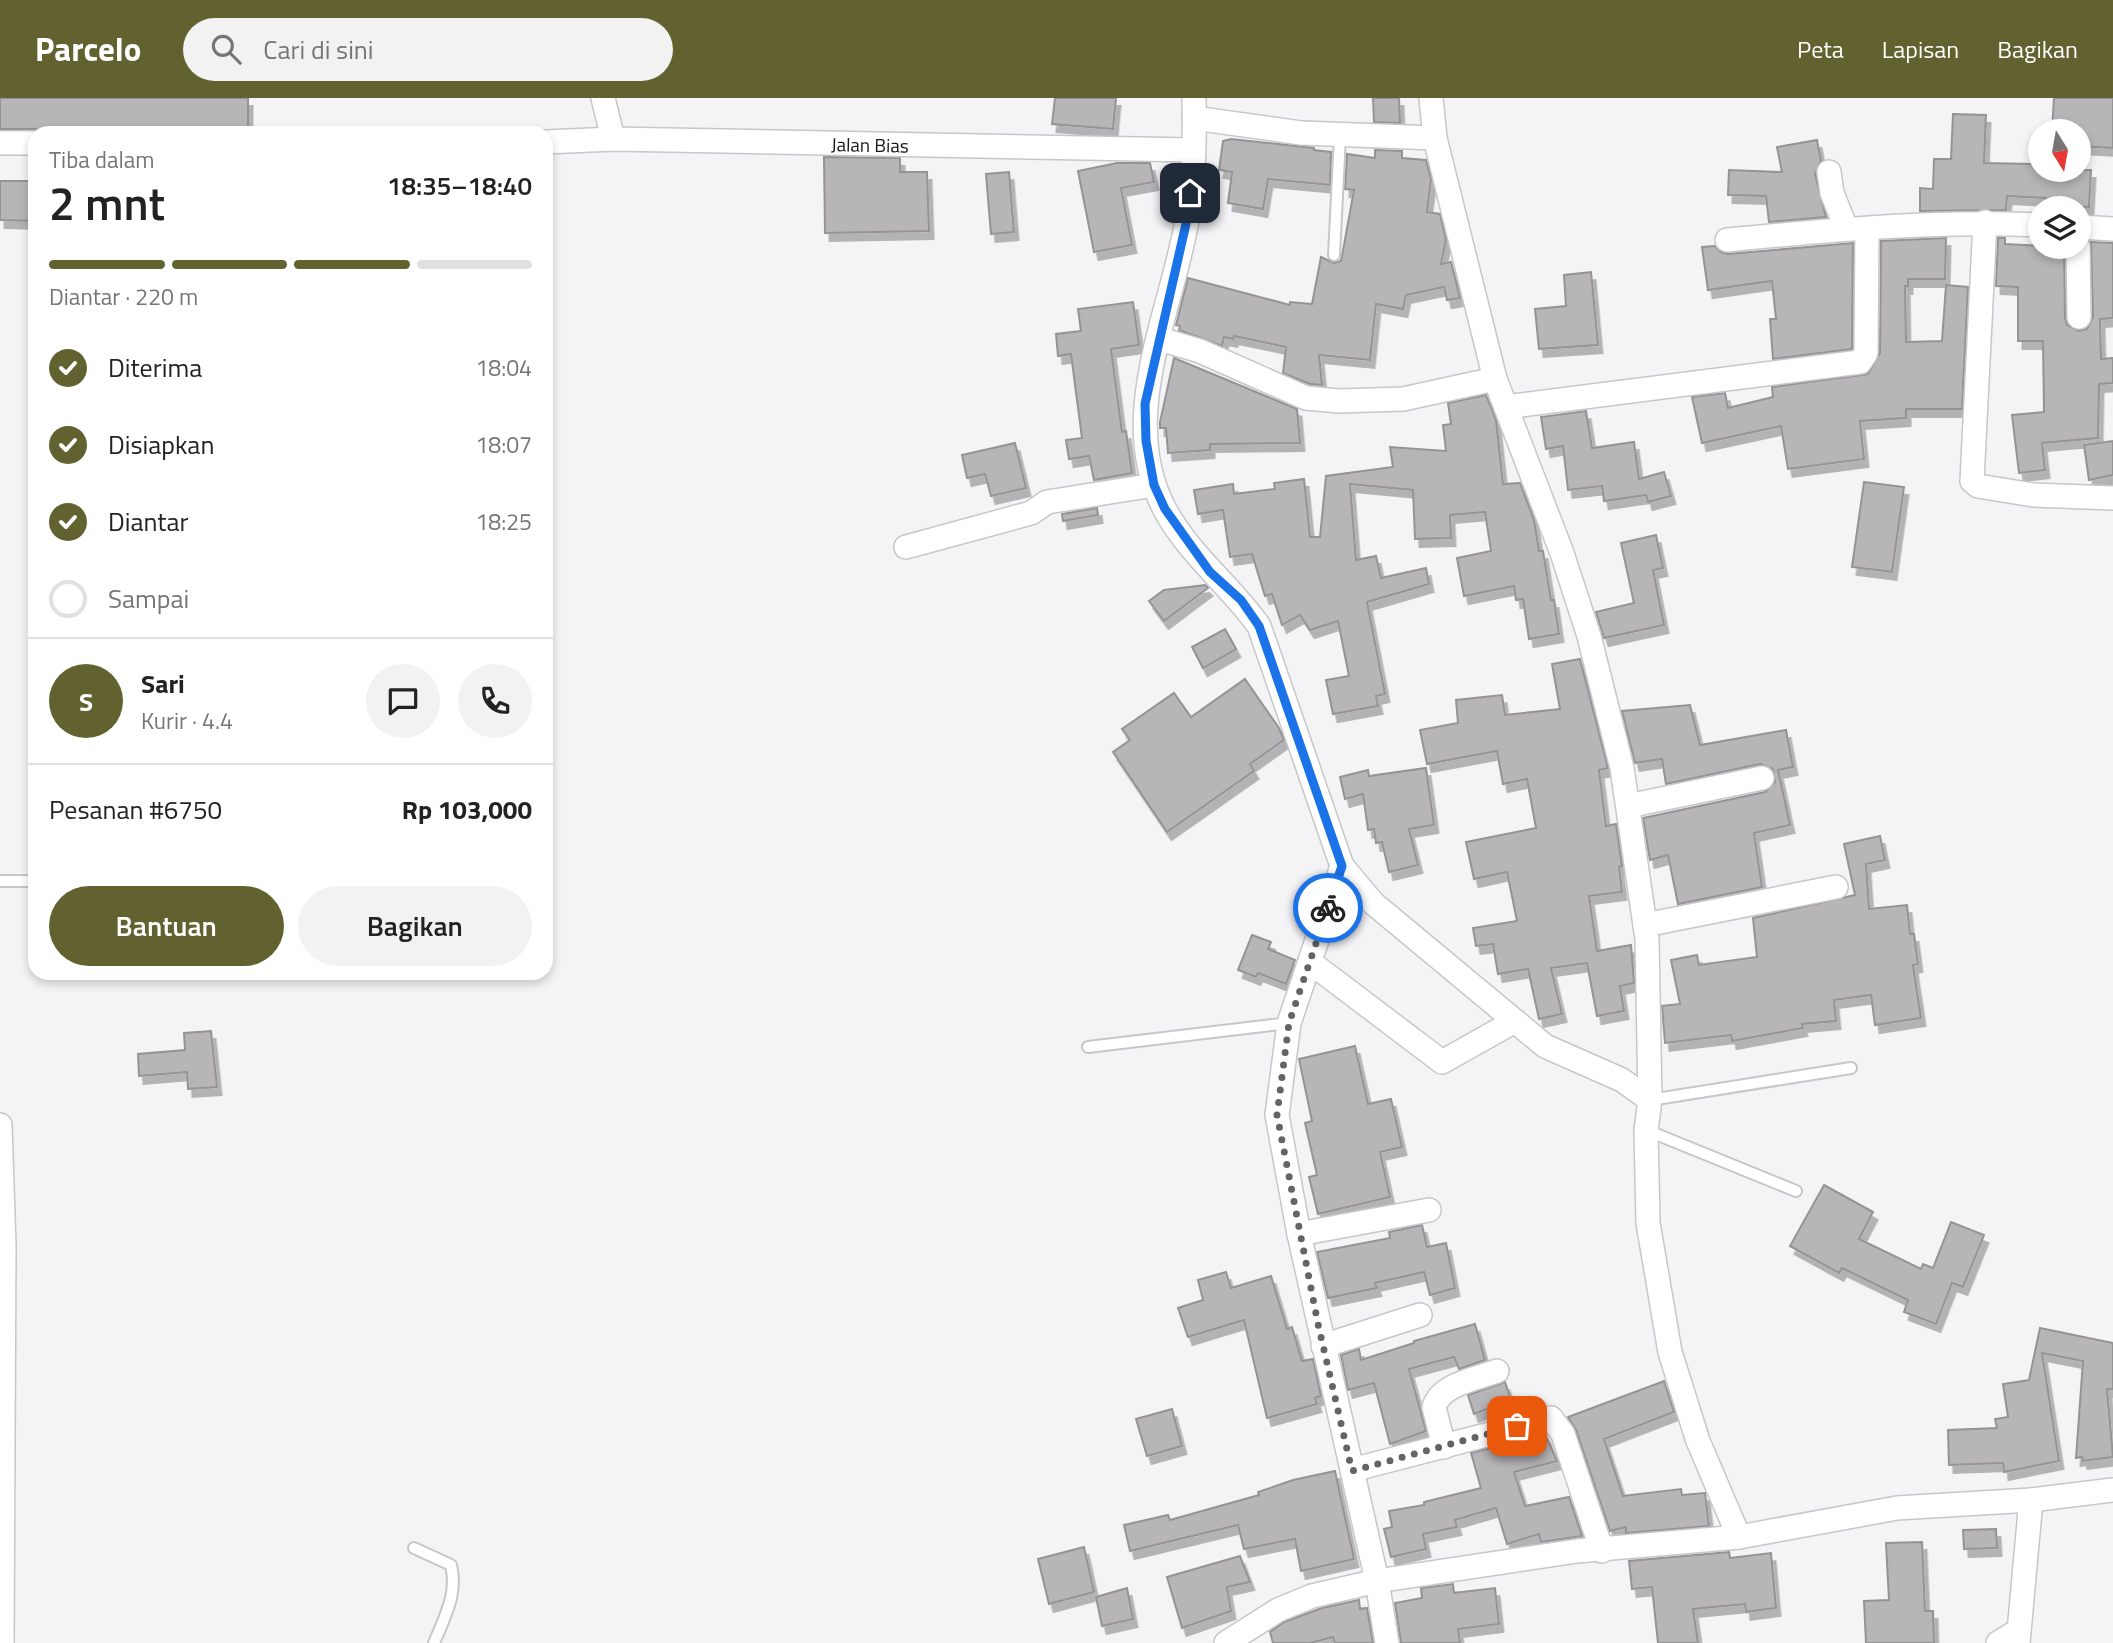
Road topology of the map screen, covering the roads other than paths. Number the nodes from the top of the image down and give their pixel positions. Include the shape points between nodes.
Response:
1 (603, 98) edge
2 (1430, 98) edge
3 (1194, 108) edge
4 (1340, 136) junction
5 (1435, 138) junction
6 (613, 139) junction
7 (553, 142) edge
8 (0, 143) edge
9 (28, 143) edge
10 (1193, 150) junction
11 (1829, 172) dead end
12 (1985, 222) junction
13 (2028, 224) edge
14 (2091, 228) edge
15 (1857, 229) junction
16 (2113, 229) edge
17 (1727, 240) dead end
18 (1334, 255) dead end
19 (2078, 259) edge
20 (2079, 317) dead end
21 (1160, 339) junction
22 (1495, 379) junction
23 (1507, 407) junction
24 (1154, 485) junction
25 (2113, 498) edge
26 (906, 547) dead end
27 (1762, 778) dead end
28 (1628, 806) junction
29 (1342, 866) junction
30 (0, 881) edge
31 (28, 881) edge
32 (1836, 887) dead end
33 (1645, 925) junction
34 (1310, 962) junction
35 (1515, 1021) junction
36 (1289, 1023) junction
37 (1088, 1047) dead end
38 (1851, 1068) dead end
39 (1650, 1100) junction
40 (0, 1125) edge
41 (1646, 1130) junction
42 (1796, 1191) dead end
43 (1429, 1210) dead end
44 (1299, 1234) junction
45 (1420, 1315) dead end
46 (1323, 1346) junction
47 (1497, 1371) dead end
48 (1444, 1447) junction
49 (1352, 1471) junction
50 (2113, 1490) edge
51 (2031, 1500) junction
52 (1739, 1537) junction
53 (414, 1548) dead end
54 (1602, 1551) junction
55 (1377, 1581) junction
56 (2018, 1636) edge
57 (2, 1643) edge
58 (434, 1643) edge
59 (1226, 1643) edge
60 (1387, 1643) edge
61 (1998, 1643) edge

1 - 6 street
2 - 5 street
3 - 4 street
3 - 10 street
4 - 5 street
4 - 18 lane
5 - 22 street
6 - 7 street, Jalan Bias
6 - 10 street, Jalan Bias
8 - 9 street
10 - 21 street via 1188,215
11 - 15 street via 1832,193
12 - 13 street
12 - 15 street
12 - 25 street via 1972,481 1978,486 2033,495
14 - 16 street
15 - 17 street
15 - 23 street via 1866,353 1860,362
19 - 20 street
21 - 22 street via 1200,351 1306,398 1403,399
21 - 24 street via 1145,404
22 - 23 street
23 - 28 street via 1590,636
24 - 26 street via 1047,502 1028,514
24 - 29 street via 1165,509 1210,572 1241,600 1259,626
27 - 28 street
28 - 33 street
29 - 34 street
29 - 35 street via 1373,903
30 - 31 lane
32 - 33 street
33 - 39 street
34 - 35 street via 1442,1062
34 - 36 street
35 - 39 street via 1545,1046 1622,1080
36 - 37 lane
36 - 44 street via 1277,1115
38 - 39 lane
39 - 41 street
40 - 57 street via 4,1246
41 - 42 lane
41 - 52 street via 1648,1223 1670,1352 1698,1441
43 - 44 street
44 - 46 street
45 - 46 street
46 - 49 street
47 - 48 street via 1447,1390 1436,1401
48 - 49 street
48 - 54 street via 1551,1418 1563,1434
49 - 55 street
50 - 51 street
51 - 52 street via 1897,1508
51 - 56 street
52 - 54 street
53 - 58 lane via 450,1564 455,1581
54 - 55 street
55 - 59 street via 1312,1596 1278,1610
55 - 60 street
56 - 61 street

